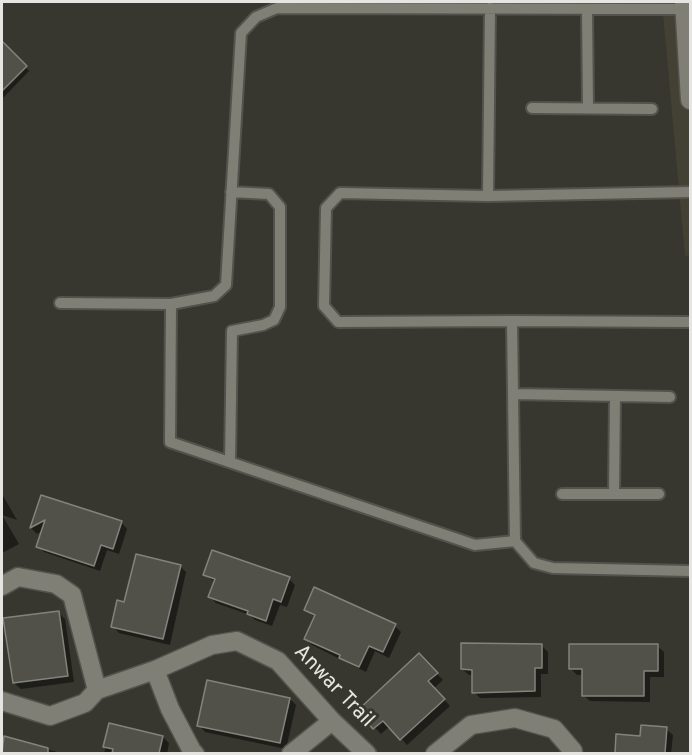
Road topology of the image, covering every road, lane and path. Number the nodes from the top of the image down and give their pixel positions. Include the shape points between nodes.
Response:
1 (684, 5) edge
2 (490, 8) junction
3 (587, 9) junction
4 (690, 100) edge
5 (532, 108) dead end
6 (588, 108) junction
7 (652, 109) dead end
8 (231, 192) junction
9 (690, 192) edge
10 (488, 196) junction
11 (60, 303) dead end
12 (171, 304) junction
13 (512, 321) junction
14 (690, 322) edge
15 (514, 394) junction
16 (615, 396) junction
17 (670, 396) dead end
18 (231, 462) junction
19 (562, 494) dead end
20 (614, 494) junction
21 (659, 494) dead end
22 (515, 541) junction
23 (690, 571) edge
24 (2, 586) edge
25 (154, 670) junction
26 (97, 690) junction
27 (2, 701) edge
28 (332, 721) junction
29 (195, 753) edge
30 (291, 753) edge
31 (367, 753) edge
32 (435, 753) edge
33 (573, 753) edge

1 - 3 lane
1 - 4 street
2 - 3 lane
2 - 8 lane via 277,8 256,17 241,33
2 - 10 lane
3 - 6 lane
5 - 6 lane
6 - 7 lane
8 - 12 lane via 226,285 214,296
8 - 18 lane via 269,194 280,207 280,307 274,320 232,331
9 - 10 lane
10 - 13 lane via 340,193 326,208 324,306 338,322
11 - 12 lane
12 - 18 lane via 170,441
13 - 14 lane
13 - 15 lane
15 - 16 lane
15 - 22 lane
16 - 17 lane
16 - 20 lane
18 - 22 lane via 475,545
19 - 20 lane
20 - 21 lane
22 - 23 lane via 534,563 553,568
24 - 26 street via 18,577 56,584 72,595
25 - 26 street, Anwar Trail
25 - 28 street, Anwar Trail via 212,645 237,641 278,660
25 - 29 street
26 - 27 street, Anwar Trail via 85,704 50,716
28 - 30 street
28 - 31 street, Anwar Trail
32 - 33 street via 471,725 515,718 554,729

